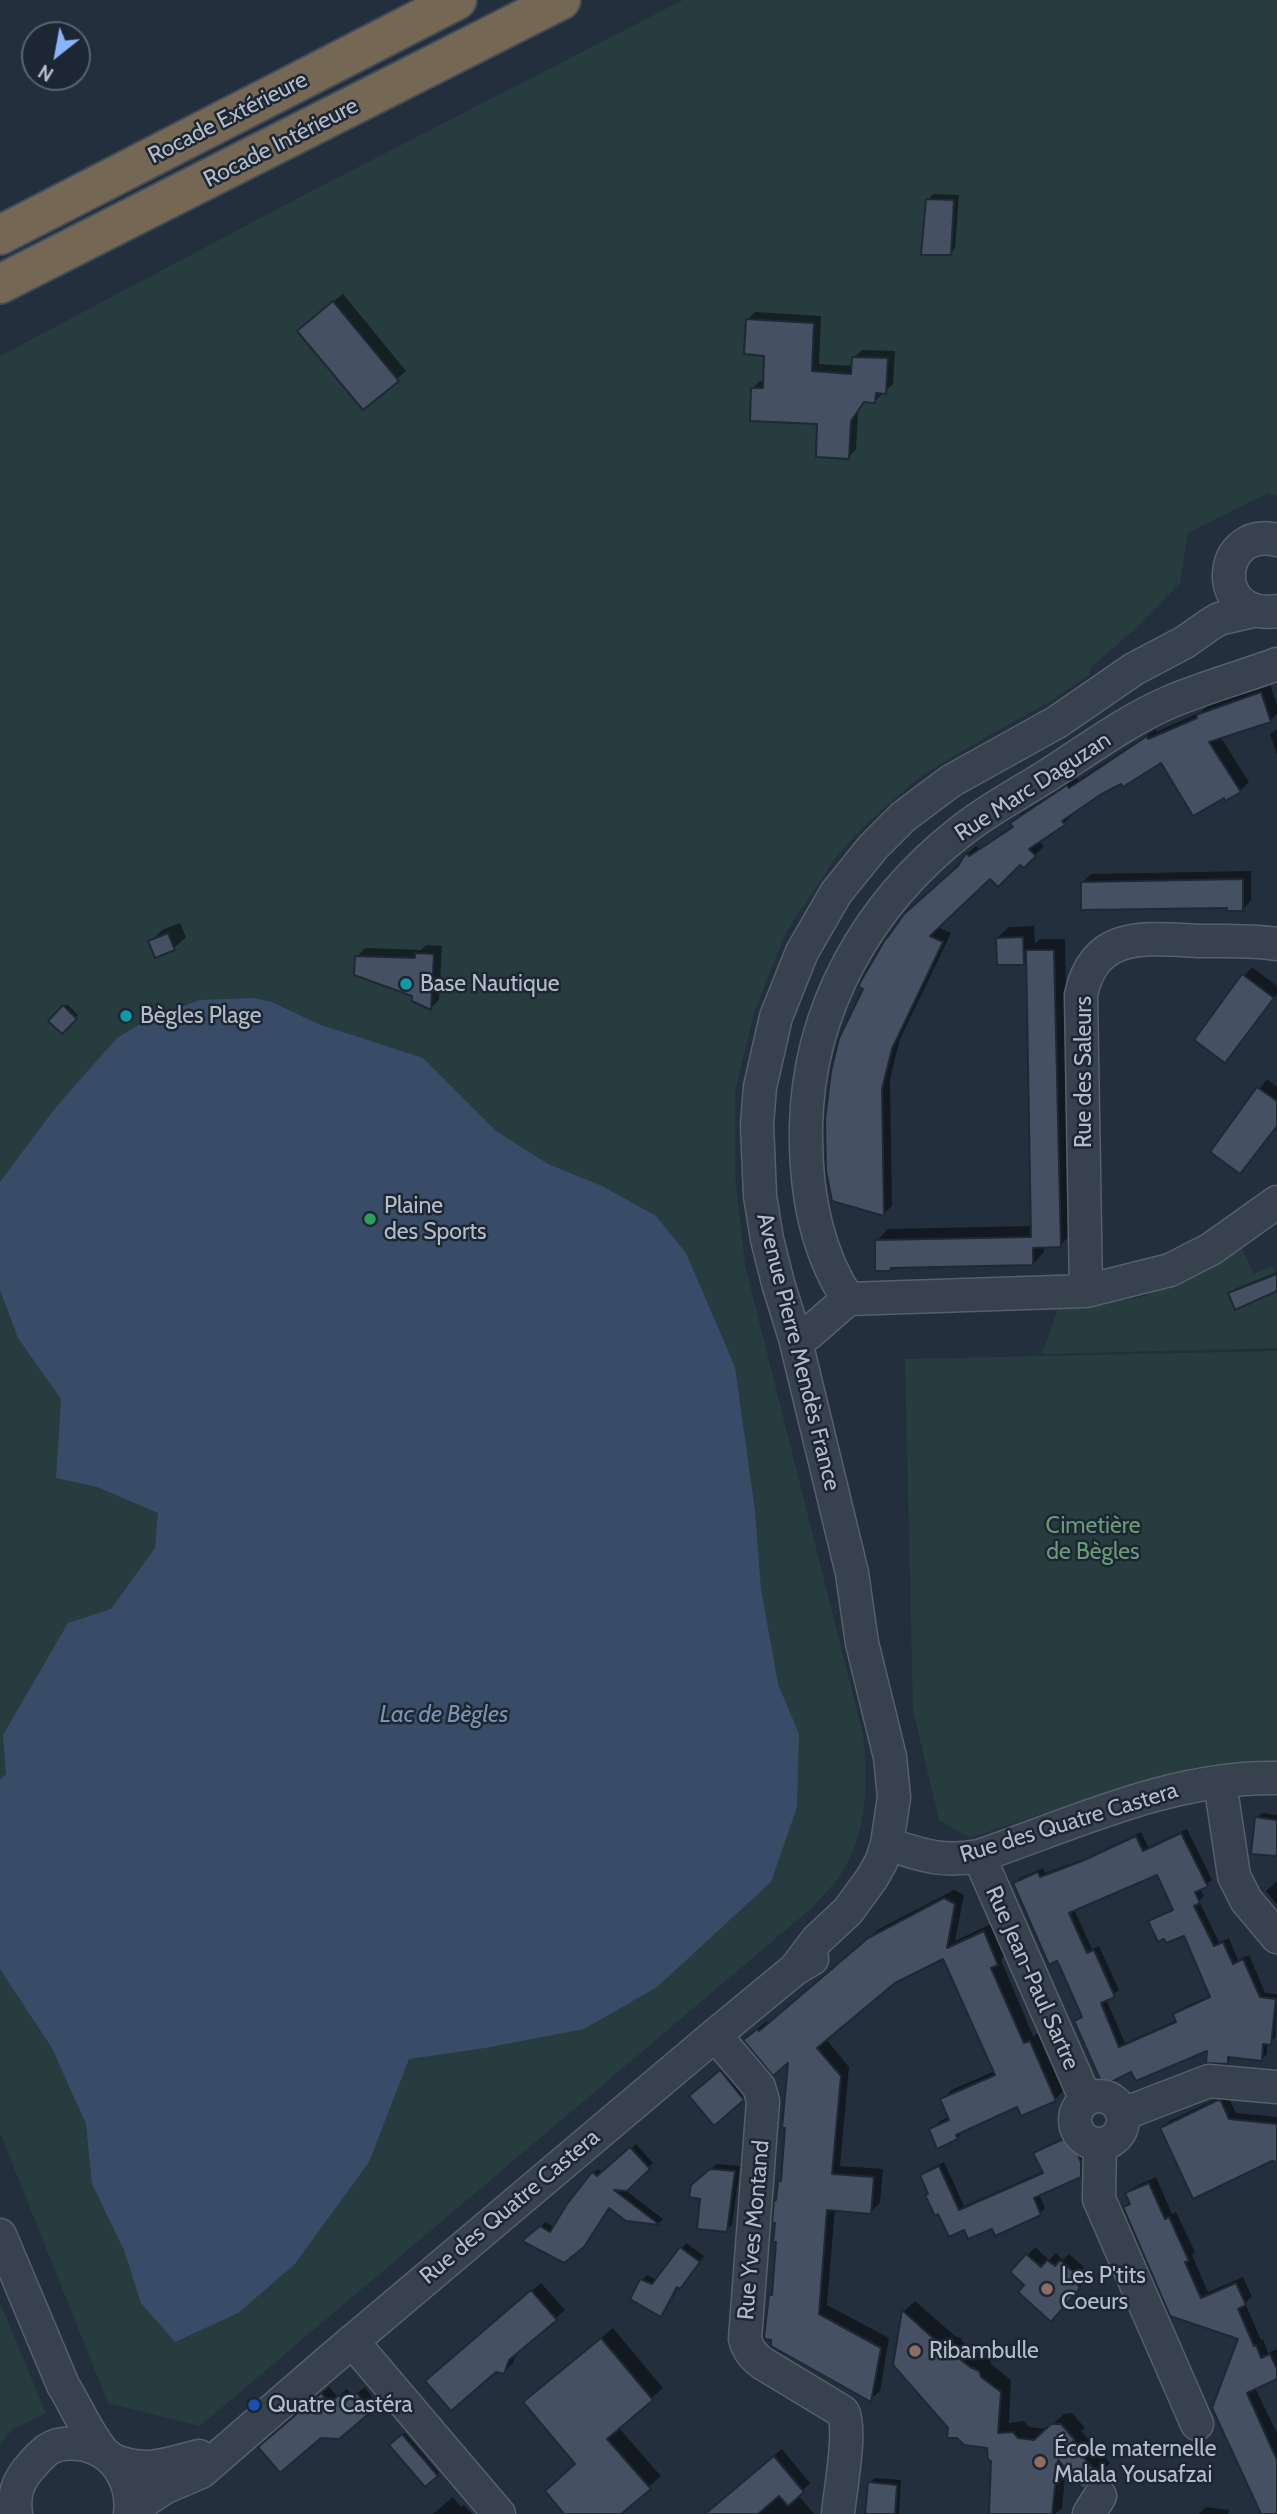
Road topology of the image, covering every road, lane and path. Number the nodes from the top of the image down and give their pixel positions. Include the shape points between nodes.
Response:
1 (457, 0) edge
2 (561, 0) edge
3 (78, 195) junction
4 (0, 221) edge
5 (0, 235) edge
6 (92, 238) junction
7 (0, 284) edge
8 (0, 308) edge
9 (1277, 540) edge
10 (1228, 573) junction
11 (1265, 611) edge
12 (1277, 664) edge
13 (1135, 669) junction
14 (1277, 944) edge
15 (1277, 1202) edge
16 (1086, 1291) junction
17 (848, 1298) junction
18 (795, 1338) junction
19 (1277, 1778) edge
20 (1220, 1783) junction
21 (896, 1847) junction
22 (979, 1856) junction
23 (1277, 1937) edge
24 (715, 2035) junction
25 (1277, 2087) edge
26 (1086, 2100) junction
27 (1123, 2114) junction
28 (1100, 2144) junction
29 (0, 2235) edge
30 (352, 2341) junction
31 (63, 2385) junction
32 (1197, 2424) dead end
33 (228, 2448) junction
34 (48, 2449) junction
35 (107, 2455) junction
36 (11, 2496) edge
37 (0, 2510) edge
38 (8, 2514) edge
39 (132, 2514) edge
40 (499, 2514) edge
41 (838, 2514) edge

1 - 3 highway, Rocade Extérieure
2 - 6 highway, Rocade Intérieure
3 - 4 highway
3 - 5 highway, Rocade Extérieure
6 - 7 highway, Rocade Intérieure
6 - 8 highway
9 - 10 street, Avenue Pierre Mendès France via 1257,539 1246,544 1237,551
10 - 11 street via 1229,585 1242,605
10 - 13 street, Avenue Pierre Mendès France via 1208,604 1174,629
11 - 13 street, Avenue Pierre Mendès France via 1219,619
12 - 17 street, Rue Marc Daguzan via 1171,701 985,814 919,868 875,918 833,996 810,1070 807,1099 812,1207 821,1250
13 - 18 street, Avenue Pierre Mendès France via 1057,722 951,781 902,817 836,893 806,944 776,1017 760,1087 757,1125 767,1239
14 - 16 street, Rue des Saleurs via 1133,939 1093,963 1082,995
15 - 16 street via 1211,1249 1170,1270
16 - 17 street
17 - 18 street via 808,1334
18 - 21 street, Avenue Pierre Mendès France via 852,1573 876,1641 911,1787 912,1806
19 - 20 street, Rue des Quatre Castera
20 - 22 street, Rue des Quatre Castera via 1144,1798
20 - 23 street via 1234,1876
21 - 22 street, Rue des Quatre Castera via 950,1861
21 - 24 street, Rue des Quatre Castera via 892,1879 858,1922
22 - 26 street, Rue Jean-Paul Sartre
24 - 30 street, Rue des Quatre Castera
24 - 41 street, Rue Yves Montand via 759,2087 763,2101 747,2347 762,2363 843,2412 847,2420
25 - 27 street via 1209,2081
26 - 27 street via 1108,2098
26 - 28 street via 1077,2112 1076,2127 1085,2140
27 - 28 street via 1119,2135
28 - 32 street via 1098,2199
29 - 31 street
30 - 33 street, Rue des Quatre Castera
30 - 40 street
31 - 34 street via 60,2424
31 - 35 street via 85,2429
33 - 35 street, Rue des Quatre Castera via 159,2466 132,2468
33 - 39 street, Rue des Quatre Castera via 201,2472 164,2488
34 - 35 street, Rue des Quatre Castera via 73,2443
34 - 36 street via 23,2474
35 - 39 street via 124,2473
37 - 38 street

